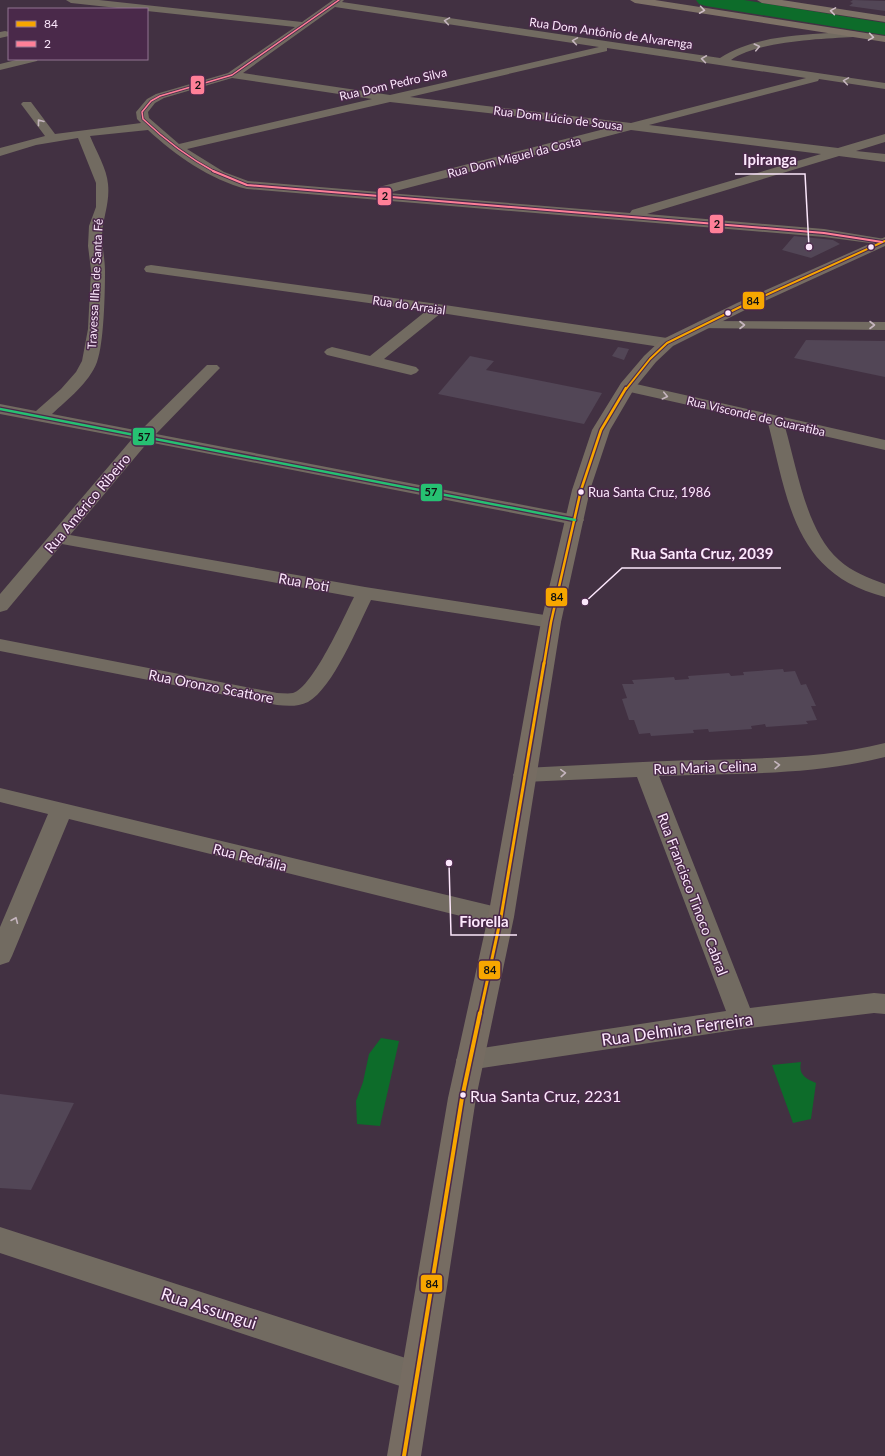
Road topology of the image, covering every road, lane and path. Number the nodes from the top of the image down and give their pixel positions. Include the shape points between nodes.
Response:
1 (71, 0) edge
2 (164, 0) edge
3 (635, 0) edge
4 (762, 0) edge
5 (337, 2) edge
6 (133, 8) edge
7 (149, 10) edge
8 (885, 19) edge
9 (305, 25) junction
10 (853, 34) junction
11 (885, 39) edge
12 (615, 47) junction
13 (29, 60) edge
14 (721, 62) junction
15 (0, 67) edge
16 (232, 74) junction
17 (822, 77) junction
18 (885, 86) edge
19 (386, 98) junction
20 (27, 104) dead end
21 (149, 126) junction
22 (630, 127) junction
23 (83, 135) junction
24 (885, 138) edge
25 (53, 139) junction
26 (177, 148) junction
27 (0, 152) edge
28 (835, 152) junction
29 (885, 158) edge
30 (368, 194) junction
31 (627, 216) junction
32 (884, 242) edge
33 (151, 269) dead end
34 (438, 308) junction
35 (702, 325) junction
36 (885, 326) edge
37 (667, 343) junction
38 (332, 352) dead end
39 (374, 360) junction
40 (212, 368) dead end
41 (411, 370) dead end
42 (627, 387) junction
43 (0, 409) edge
44 (39, 418) junction
45 (775, 421) junction
46 (143, 438) junction
47 (885, 445) edge
48 (575, 520) junction
49 (57, 538) junction
50 (885, 591) edge
51 (365, 593) junction
52 (0, 606) edge
53 (551, 622) junction
54 (0, 645) edge
55 (885, 750) edge
56 (645, 769) junction
57 (524, 776) junction
58 (0, 795) edge
59 (61, 811) junction
60 (501, 917) junction
61 (0, 956) edge
62 (885, 1004) edge
63 (742, 1019) junction
64 (469, 1060) junction
65 (0, 1240) edge
66 (418, 1377) junction
67 (404, 1456) edge

1 - 6 street
2 - 7 street
3 -> 10 main road
8 -> 4 main road
5 - 9 street
12 -> 5 street, Rua Dom Antônio de Alvarenga
7 - 9 street
9 - 16 street
10 -> 11 main road
14 -> 10 street via 731,54 784,41
14 -> 12 street, Rua Dom Antônio de Alvarenga
12 - 19 street, Rua Dom Pedro Silva
13 - 15 street
14 - 17 street, Rua Dom Antônio de Alvarenga
16 - 19 street, Rua Dom Lúcio de Sousa
16 - 21 street via 151,101 142,112 143,119
18 -> 17 street, Rua Dom Antônio de Alvarenga
17 - 22 street, Rua Dom Miguel da Costa
19 - 22 street, Rua Dom Lúcio de Sousa
19 - 26 street, Rua Dom Pedro Silva
25 -> 20 street
21 - 23 street
21 - 26 street
22 - 28 street, Rua Dom Lúcio de Sousa
22 - 30 street, Rua Dom Miguel da Costa
23 - 25 street
23 - 44 street, Travessa Ilha de Santa Fé via 102,183 102,208 96,226 98,270 90,361 67,392
24 - 28 street
25 - 27 street
26 - 30 street via 225,177 247,185
28 - 29 street, Rua Dom Lúcio de Sousa
28 - 31 street
30 - 31 street
31 - 32 street via 840,235
32 - 35 main road
33 - 34 street, Rua do Arraial
34 - 37 street, Rua do Arraial
34 - 39 street
35 -> 36 street
35 - 37 main road
37 - 42 main road
38 - 39 street
39 - 41 street
40 - 46 street, Rua Américo Ribeiro
42 -> 45 street, Rua Visconde de Guaratiba
42 - 48 main road via 601,430 590,460
43 - 44 street
44 - 46 street
45 - 47 street, Rua Visconde de Guaratiba
45 - 50 street via 810,535 827,560 848,576
46 - 48 street
46 - 49 street, Rua Américo Ribeiro
48 - 53 main road
49 - 51 street, Rua Poti
49 - 52 street, Rua Américo Ribeiro
51 - 53 street, Rua Poti
51 - 54 street, Rua Oronzo Scattore via 319,681 308,693 293,700
53 - 57 main road
56 -> 55 street, Rua Maria Celina via 785,765 830,761
57 -> 56 street, Rua Maria Celina
56 - 63 street, Rua Francisco Tinoco Cabral
57 - 60 main road
58 - 59 street, Rua Pedrália
59 - 60 street, Rua Pedrália
61 -> 59 street
60 - 64 main road
62 - 63 street, Rua Delmira Ferreira via 874,1003
63 - 64 street, Rua Delmira Ferreira
64 - 66 main road
65 - 66 street, Rua Assungui
66 - 67 main road

